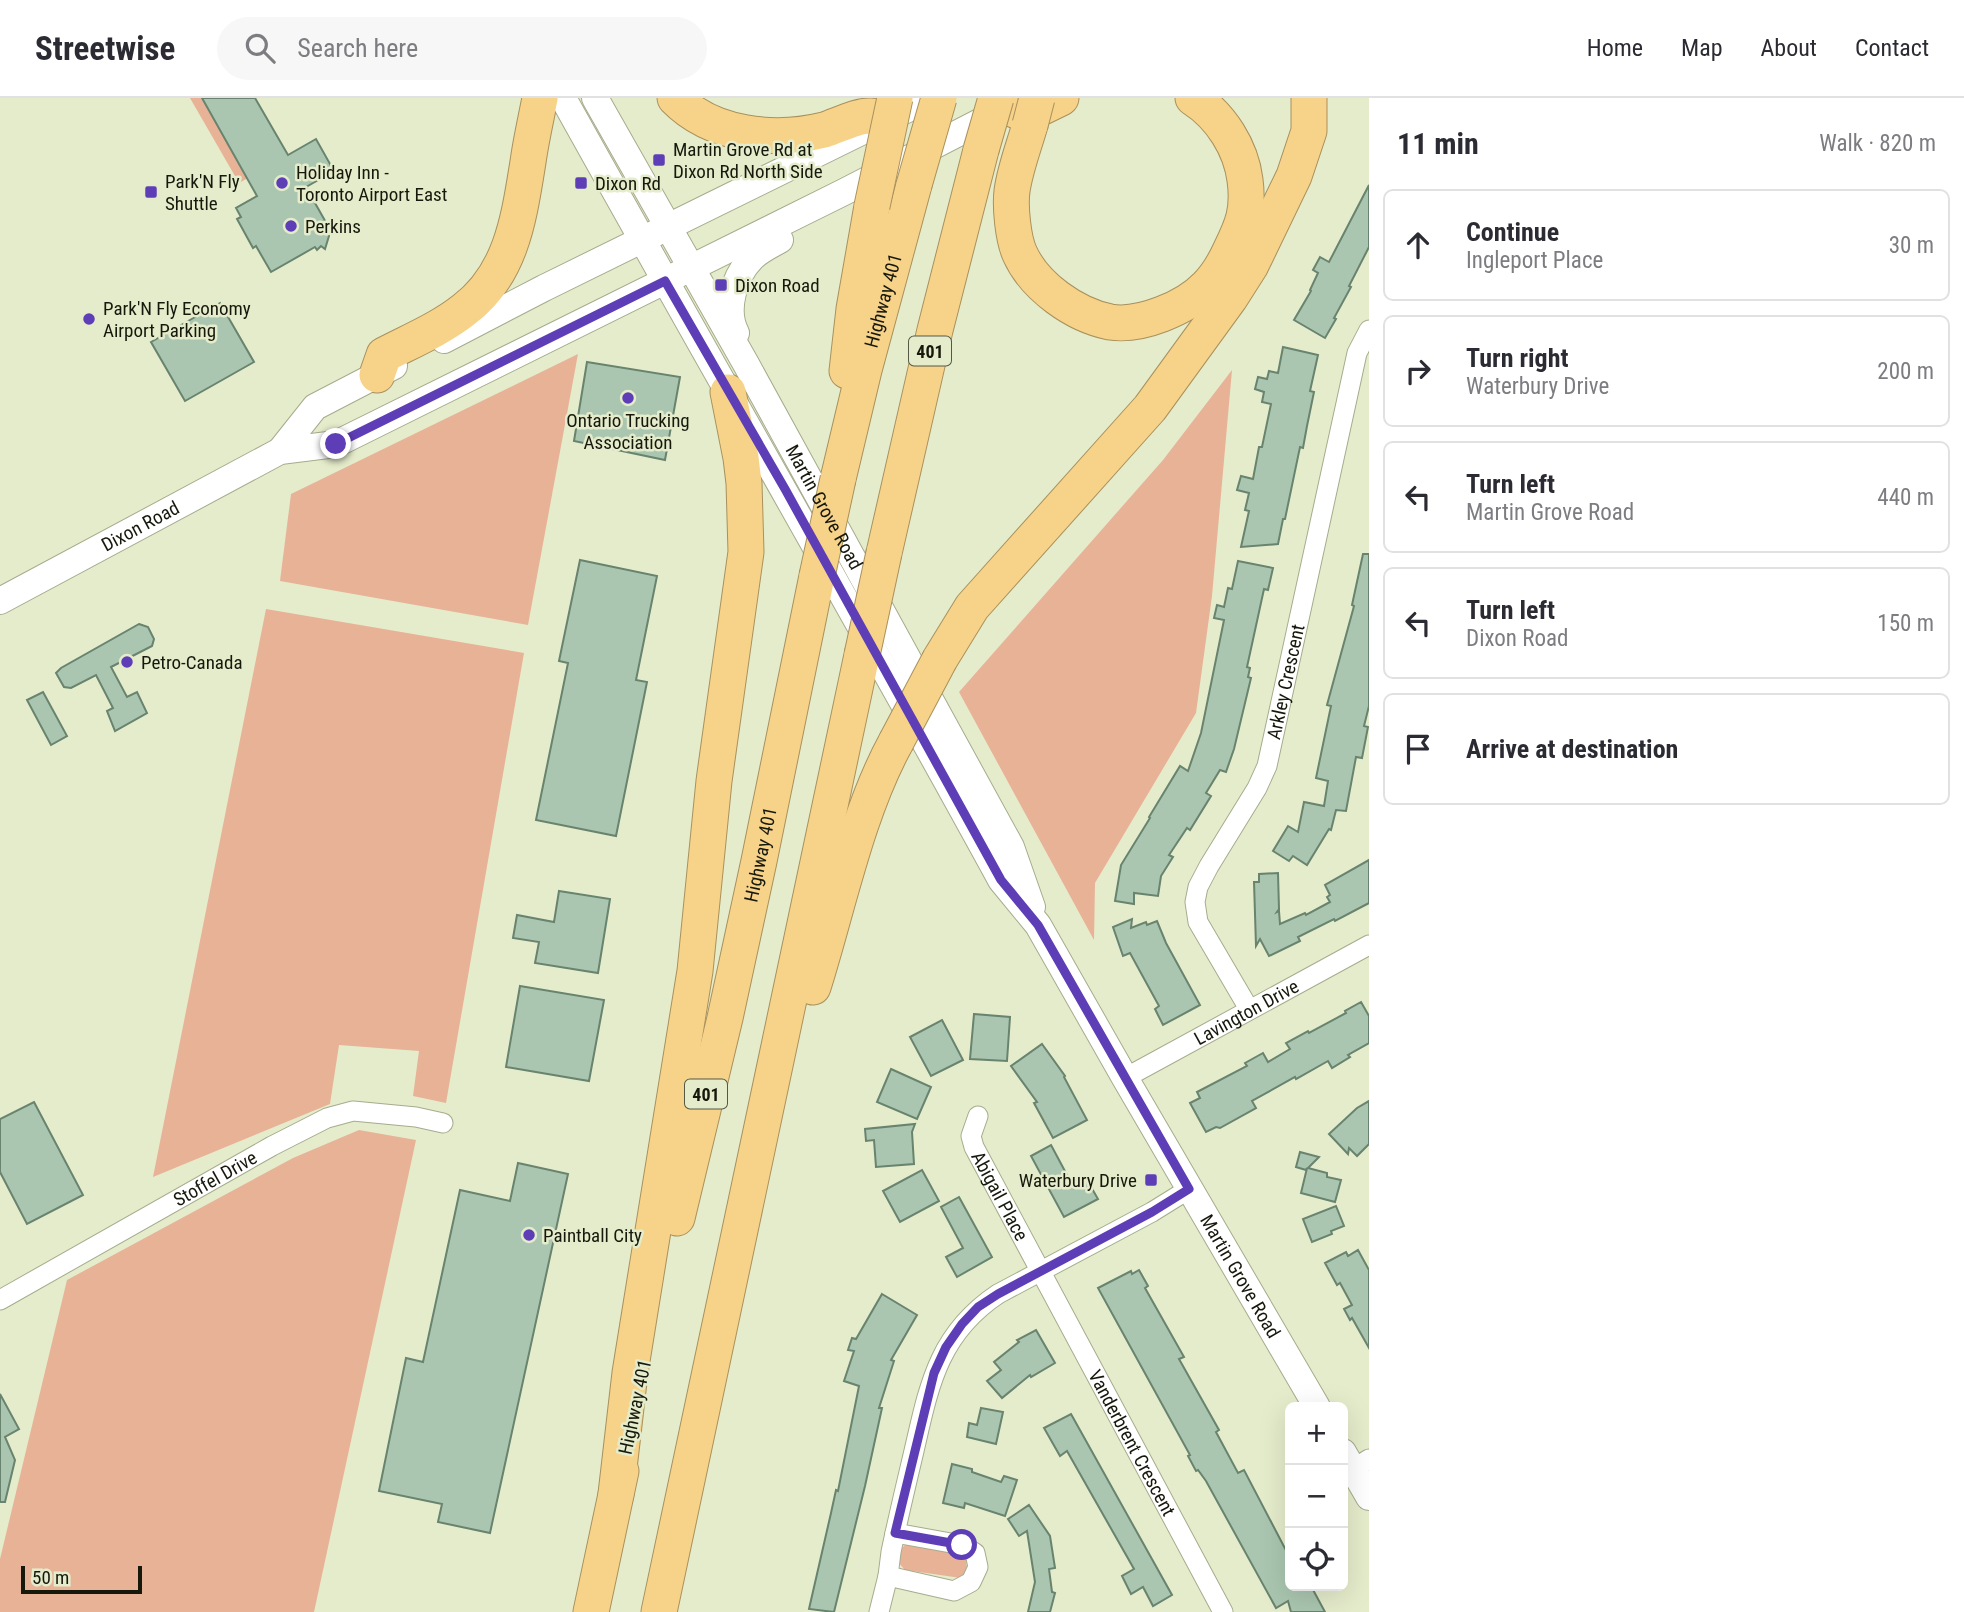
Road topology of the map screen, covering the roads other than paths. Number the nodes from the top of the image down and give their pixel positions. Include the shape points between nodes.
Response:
1 (540, 98) edge
2 (564, 98) edge
3 (595, 98) edge
4 (675, 98) edge
5 (930, 98) edge
6 (939, 98) edge
7 (1061, 98) edge
8 (1192, 98) edge
9 (1309, 98) edge
10 (1020, 105) edge
11 (891, 109) edge
12 (858, 199) junction
13 (669, 227) junction
14 (642, 240) junction
15 (692, 268) junction
16 (665, 281) junction
17 (1369, 330) edge
18 (377, 375) junction
19 (737, 378) junction
20 (280, 451) junction
21 (838, 479) junction
22 (0, 601) edge
23 (1369, 945) edge
24 (1249, 1009) junction
25 (1125, 1078) junction
26 (768, 1101) junction
27 (978, 1116) dead end
28 (443, 1123) dead end
29 (1189, 1189) junction
30 (1042, 1272) junction
31 (0, 1300) edge
32 (1314, 1402) edge
33 (1355, 1460) edge
34 (616, 1494) junction
35 (1369, 1497) edge
36 (895, 1533) junction
37 (888, 1576) junction
38 (591, 1612) edge
39 (659, 1612) edge
40 (879, 1612) edge
41 (1223, 1612) edge

1 - 18 highway via 518,222 496,276 463,311 384,355
2 - 14 main road, Martin Grove Road
3 - 13 main road, Martin Grove Road
4 - 11 highway via 712,122 772,136 828,129
5 - 11 main road, Dixon Road
6 - 21 highway, Highway 401 / 401, bridge
7 - 10 highway via 1026,116
8 - 10 highway via 1223,126 1234,144 1244,173 1245,219 1221,269 1205,288 1144,321 1112,322 1078,312 1040,283 1020,254 1012,192
9 - 26 highway, bridge via 1309,131 1294,176 1230,298 1150,408 972,607 940,659 885,763 811,994
10 - 12 main road, Dixon Road
10 - 26 highway, 401, bridge via 981,150 935,330
11 - 12 highway, bridge
11 - 13 main road, Dixon Road
12 - 15 main road, Dixon Road
12 - 19 main road via 753,256 740,275 732,296 731,323 747,354
12 - 21 highway via 859,276
13 - 14 main road, Dixon Road
13 - 15 main road, Martin Grove Road
14 - 16 main road, Martin Grove Road
14 - 18 main road, Dixon Road
15 - 16 main road, Dixon Road
15 - 19 main road, Martin Grove Road
16 - 19 main road, Martin Grove Road
16 - 20 main road, Dixon Road via 336,444
17 - 24 street, Arkley Crescent via 1357,353 1267,765 1209,866 1195,902 1198,922
18 - 20 main road, Dixon Road via 315,407
19 - 25 main road, Martin Grove Road via 805,526 1001,880 1038,925
19 - 34 highway via 746,552 714,781 695,971 630,1373
20 - 22 main road, Dixon Road
21 - 34 highway, Highway 401 / 401, bridge via 733,978
23 - 24 street, Lavington Drive
24 - 25 street, Lavington Drive
25 - 29 main road, Martin Grove Road
26 - 39 highway, 401
27 - 30 street, Abigail Place via 971,1136 974,1147
28 - 31 street, Stoffel Drive via 353,1111 327,1118
29 - 30 street
29 - 32 main road, Martin Grove Road
30 - 36 street via 978,1307 946,1347 926,1399
30 - 41 street, Vanderbrent Crescent
33 - 35 main road
34 - 38 highway, Highway 401 / 401
36 - 37 street
36 - 37 street via 962,1545 975,1553 978,1567 971,1582 954,1591
37 - 40 street

